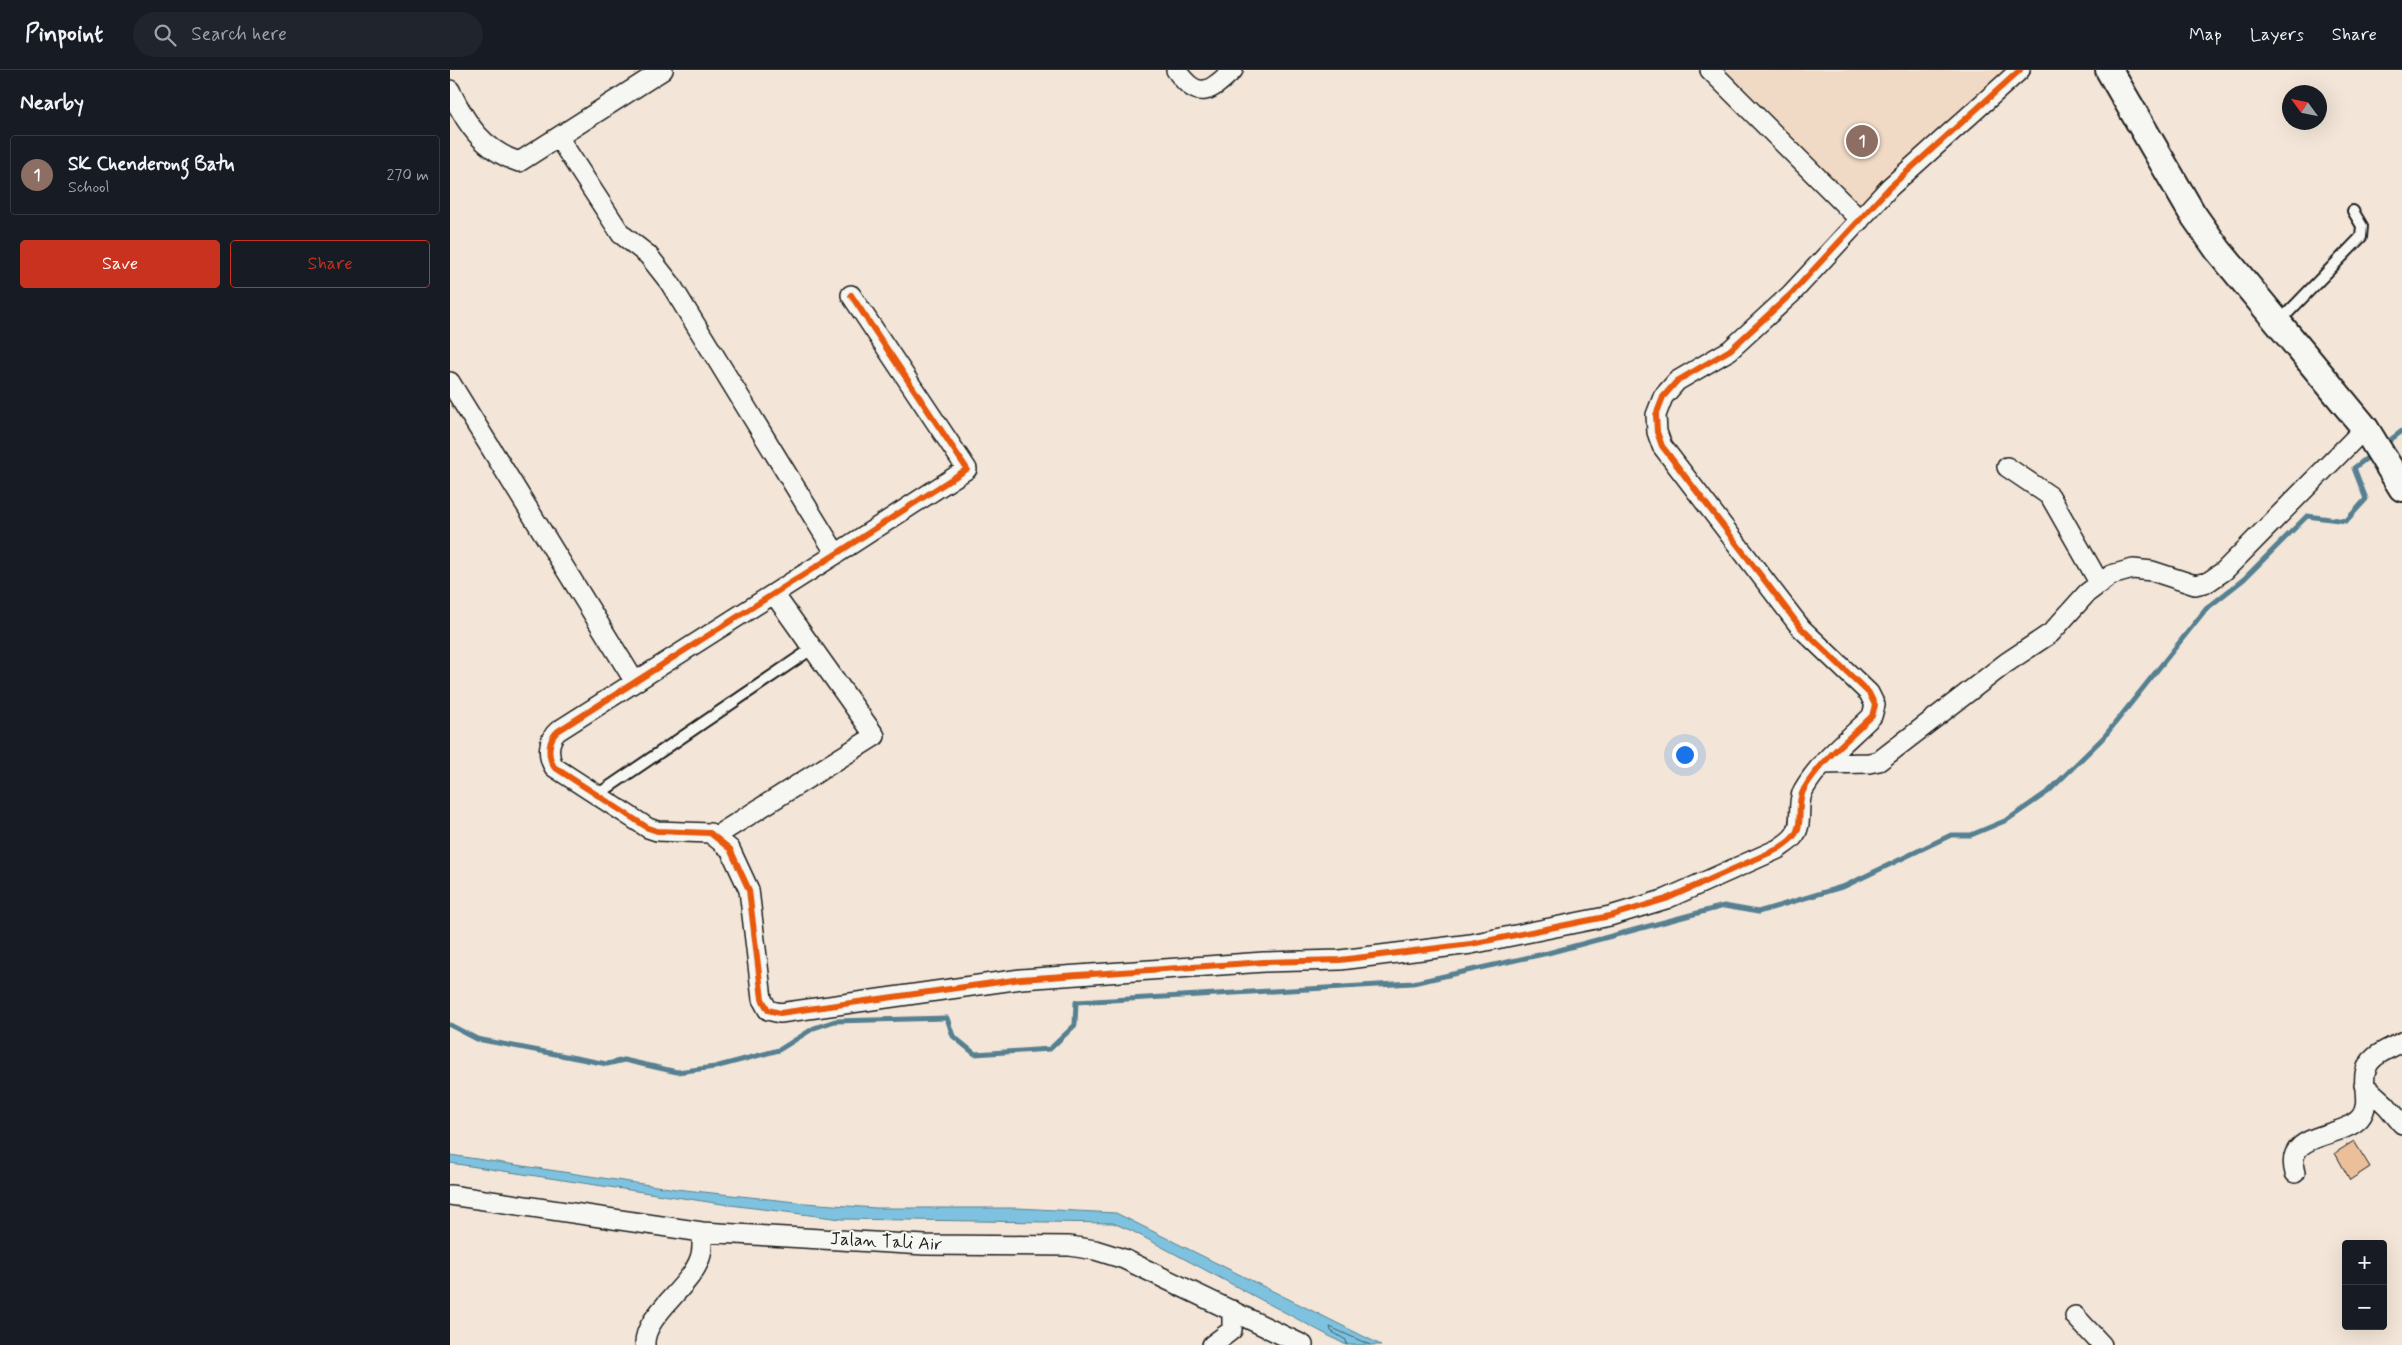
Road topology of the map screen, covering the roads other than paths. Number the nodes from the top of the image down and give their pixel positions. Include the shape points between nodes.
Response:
1 (663, 70) edge
2 (1176, 70) edge
3 (1233, 70) edge
4 (1710, 70) edge
5 (2020, 70) edge
6 (2109, 70) edge
7 (450, 90) edge
8 (558, 137) junction
9 (2353, 212) dead end
10 (1860, 220) junction
11 (851, 295) dead end
12 (2278, 322) junction
13 (450, 382) edge
14 (2365, 428) junction
15 (2007, 467) dead end
16 (2402, 488) edge
17 (836, 554) junction
18 (2100, 584) junction
19 (774, 594) junction
20 (813, 648) junction
21 (635, 682) junction
22 (1824, 764) junction
23 (597, 795) junction
24 (716, 836) junction
25 (2402, 1042) edge
26 (2364, 1085) junction
27 (2402, 1124) edge
28 (2295, 1173) dead end
29 (450, 1195) edge
30 (702, 1232) junction
31 (1232, 1310) junction
32 (2075, 1316) dead end
33 (645, 1345) edge
34 (1212, 1345) edge
35 (1302, 1345) edge
36 (2102, 1345) edge

1 - 8 street
2 - 3 street via 1190,87 1204,91 1217,86
4 - 10 street
5 - 10 street via 1890,187
6 - 12 street via 2192,213 2218,250
7 - 8 street via 461,114 484,143 501,156 519,162
8 - 17 street via 621,234 648,255 670,283
9 - 12 lane via 2362,226 2361,238
10 - 22 street via 1791,294 1730,350 1677,381 1663,397 1656,415 1662,446 1801,628 1869,693 1875,705 1872,716
11 - 17 street via 967,469
12 - 14 street
13 - 21 street
14 - 16 street
14 - 18 street via 2224,571 2208,582 2195,584 2152,571 2133,569 2111,575
15 - 18 street via 2050,496
17 - 19 street
18 - 22 street via 2087,593 2051,633 2006,663 1879,761
19 - 20 street
19 - 21 street
20 - 23 lane
20 - 24 street via 875,736
21 - 23 street via 558,730 551,740 550,759 554,767
22 - 24 street via 1801,795 1798,831 1778,849 1666,899 1610,916 1471,944 1340,960 1021,978 780,1013 774,1013 764,1005 749,890 730,848
23 - 24 street via 654,830 706,832
25 - 26 street via 2368,1064
26 - 27 street
26 - 28 street via 2364,1109 2359,1118 2304,1143 2294,1151 2291,1162
29 - 30 street, Jalan Tali Air
30 - 31 street, Jalan Tali Air via 925,1244 1070,1246 1124,1259
30 - 33 street via 700,1257 693,1272 651,1324
31 - 34 street via 1232,1330
31 - 35 street, Jalan Tali Air
32 - 36 street

